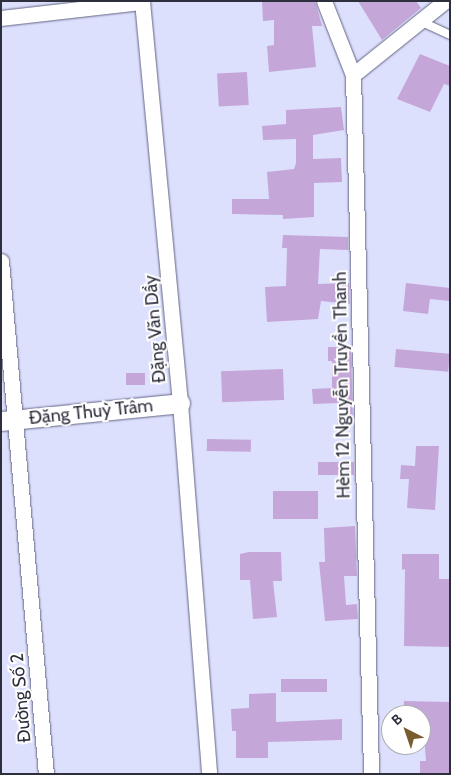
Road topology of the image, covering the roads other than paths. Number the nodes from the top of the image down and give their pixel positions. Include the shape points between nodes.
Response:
1 (324, 1) edge
2 (445, 1) edge
3 (142, 2) edge
4 (1, 18) edge
5 (420, 21) junction
6 (450, 35) edge
7 (353, 75) junction
8 (1, 261) edge
9 (180, 402) junction
10 (9, 420) edge
11 (46, 774) edge
12 (209, 774) edge
13 (371, 774) edge

1 - 7 street, Hẻm 12 Nguyễn Truyền Thanh
2 - 5 street
3 - 4 street
3 - 9 street, Đặng Văn Dầy
5 - 6 lane
5 - 7 street
7 - 13 street, Hẻm 12 Nguyễn Truyền Thanh
8 - 10 street, Đường Số 2
9 - 10 street, Đặng Thuỳ Trâm
9 - 12 street, Đặng Văn Dầy
10 - 11 street, Đường Số 2

